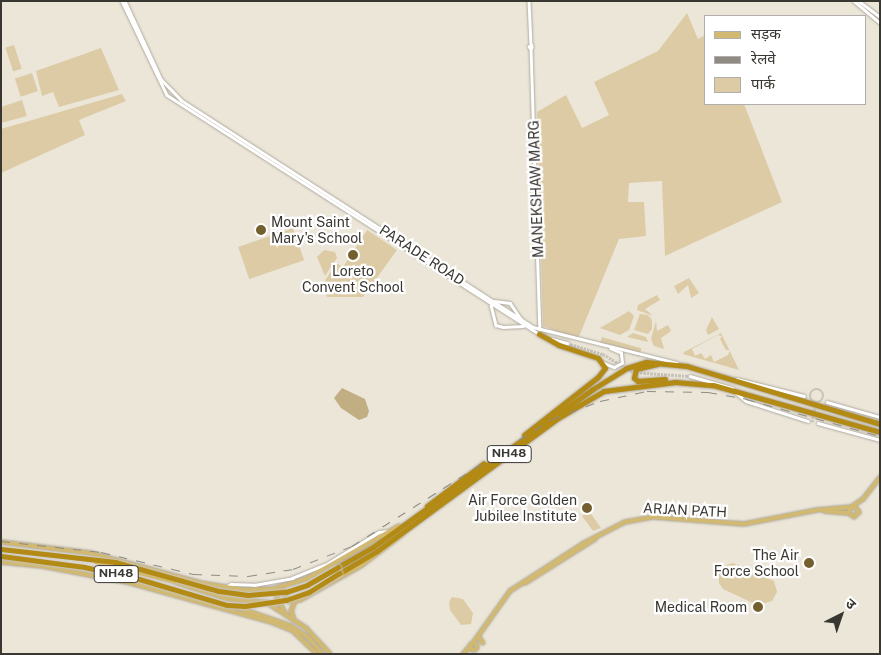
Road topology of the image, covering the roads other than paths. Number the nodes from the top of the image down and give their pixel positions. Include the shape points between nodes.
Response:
1 (123, 1) edge
2 (529, 1) edge
3 (854, 1) edge
4 (859, 1) edge
5 (880, 17) edge
6 (880, 23) edge
7 (492, 303) junction
8 (523, 321) junction
9 (524, 326) junction
10 (539, 332) junction
11 (567, 343) tunnel mouth
12 (600, 345) junction
13 (664, 361) junction
14 (604, 363) junction
15 (678, 364) junction
16 (690, 376) tunnel mouth
17 (733, 380) junction
18 (694, 383) junction
19 (735, 390) junction
20 (804, 396) dead end
21 (827, 402) dead end
22 (880, 417) edge
23 (808, 421) dead end
24 (818, 423) dead end
25 (880, 424) edge
26 (880, 432) edge
27 (880, 440) edge
28 (880, 477) edge
29 (880, 481) edge
30 (854, 507) junction
31 (424, 510) junction
32 (849, 513) junction
33 (413, 521) junction
34 (389, 532) junction
35 (1, 542) edge
36 (1, 549) edge
37 (90, 553) junction
38 (1, 556) edge
39 (82, 558) junction
40 (1, 562) edge
41 (339, 570) junction
42 (85, 574) junction
43 (281, 587) junction
44 (223, 588) junction
45 (273, 589) junction
46 (295, 601) junction
47 (227, 605) junction
48 (286, 615) junction
49 (294, 620) junction
50 (479, 637) junction
51 (474, 643) junction
52 (483, 643) dead end
53 (470, 648) junction
54 (317, 654) edge
55 (322, 654) edge
56 (330, 654) edge
57 (463, 654) edge
58 (467, 654) edge

1 - 7 street, PARADE ROAD via 171,92
2 - 10 street, MANEKSHAW MARG
3 - 6 street
4 - 5 street
7 - 8 street, PARADE ROAD
7 - 8 street via 510,303
7 - 9 street, PARADE ROAD
7 - 9 street via 496,324 503,328
8 - 10 street, PARADE ROAD
9 - 10 street, PARADE ROAD
10 - 11 street, PARADE ROAD
10 - 12 street, PARADE ROAD
10 - 14 highway
12 - 14 street via 623,356 617,367
12 - 15 street, PARADE ROAD
13 - 15 highway, NH48
13 - 18 highway via 636,368 634,378
13 - 31 highway, NH48 via 646,362 620,372
14 - 31 highway via 604,370 598,377 525,434 433,498
15 - 17 highway, NH48
16 - 19 street
17 - 20 street via 745,379
17 - 25 highway, NH48
18 - 19 highway, NH48
18 - 33 highway, NH48 via 642,384 597,394
19 - 23 street via 742,400
19 - 26 highway, NH48
21 - 22 street
24 - 27 street
28 - 30 main road
29 - 30 main road
30 - 32 main road
30 - 32 main road via 857,516
30 - 51 main road, ARJAN PATH via 817,510 744,524 654,517 625,522 584,543 510,591
31 - 33 highway, NH48
32 - 50 main road, ARJAN PATH via 825,511 734,526 660,520 634,522 601,536 512,592
33 - 34 main road
33 - 41 highway, NH48
33 - 46 main road via 390,546 362,565
34 - 43 main road via 323,571
34 - 44 street via 379,532 325,565 292,578 254,585 230,584
35 - 37 main road
36 - 39 highway, NH48, bridge
37 - 42 main road
37 - 44 main road
38 - 47 highway, NH48, bridge via 84,567 139,579
39 - 41 highway, NH48, bridge via 115,562 218,591 248,595 286,592
39 - 48 main road, bridge via 228,599 263,601
40 - 42 main road
41 - 47 highway, NH48, bridge via 308,592 286,600 245,606
42 - 54 main road via 286,627
43 - 45 main road
43 - 46 main road via 285,599
44 - 45 main road
45 - 48 main road
46 - 49 main road via 291,611
47 - 55 main road, bridge via 291,626 310,639
48 - 49 main road
49 - 56 main road
50 - 51 main road, ARJAN PATH
50 - 52 main road
51 - 53 main road
53 - 57 main road
53 - 58 main road

